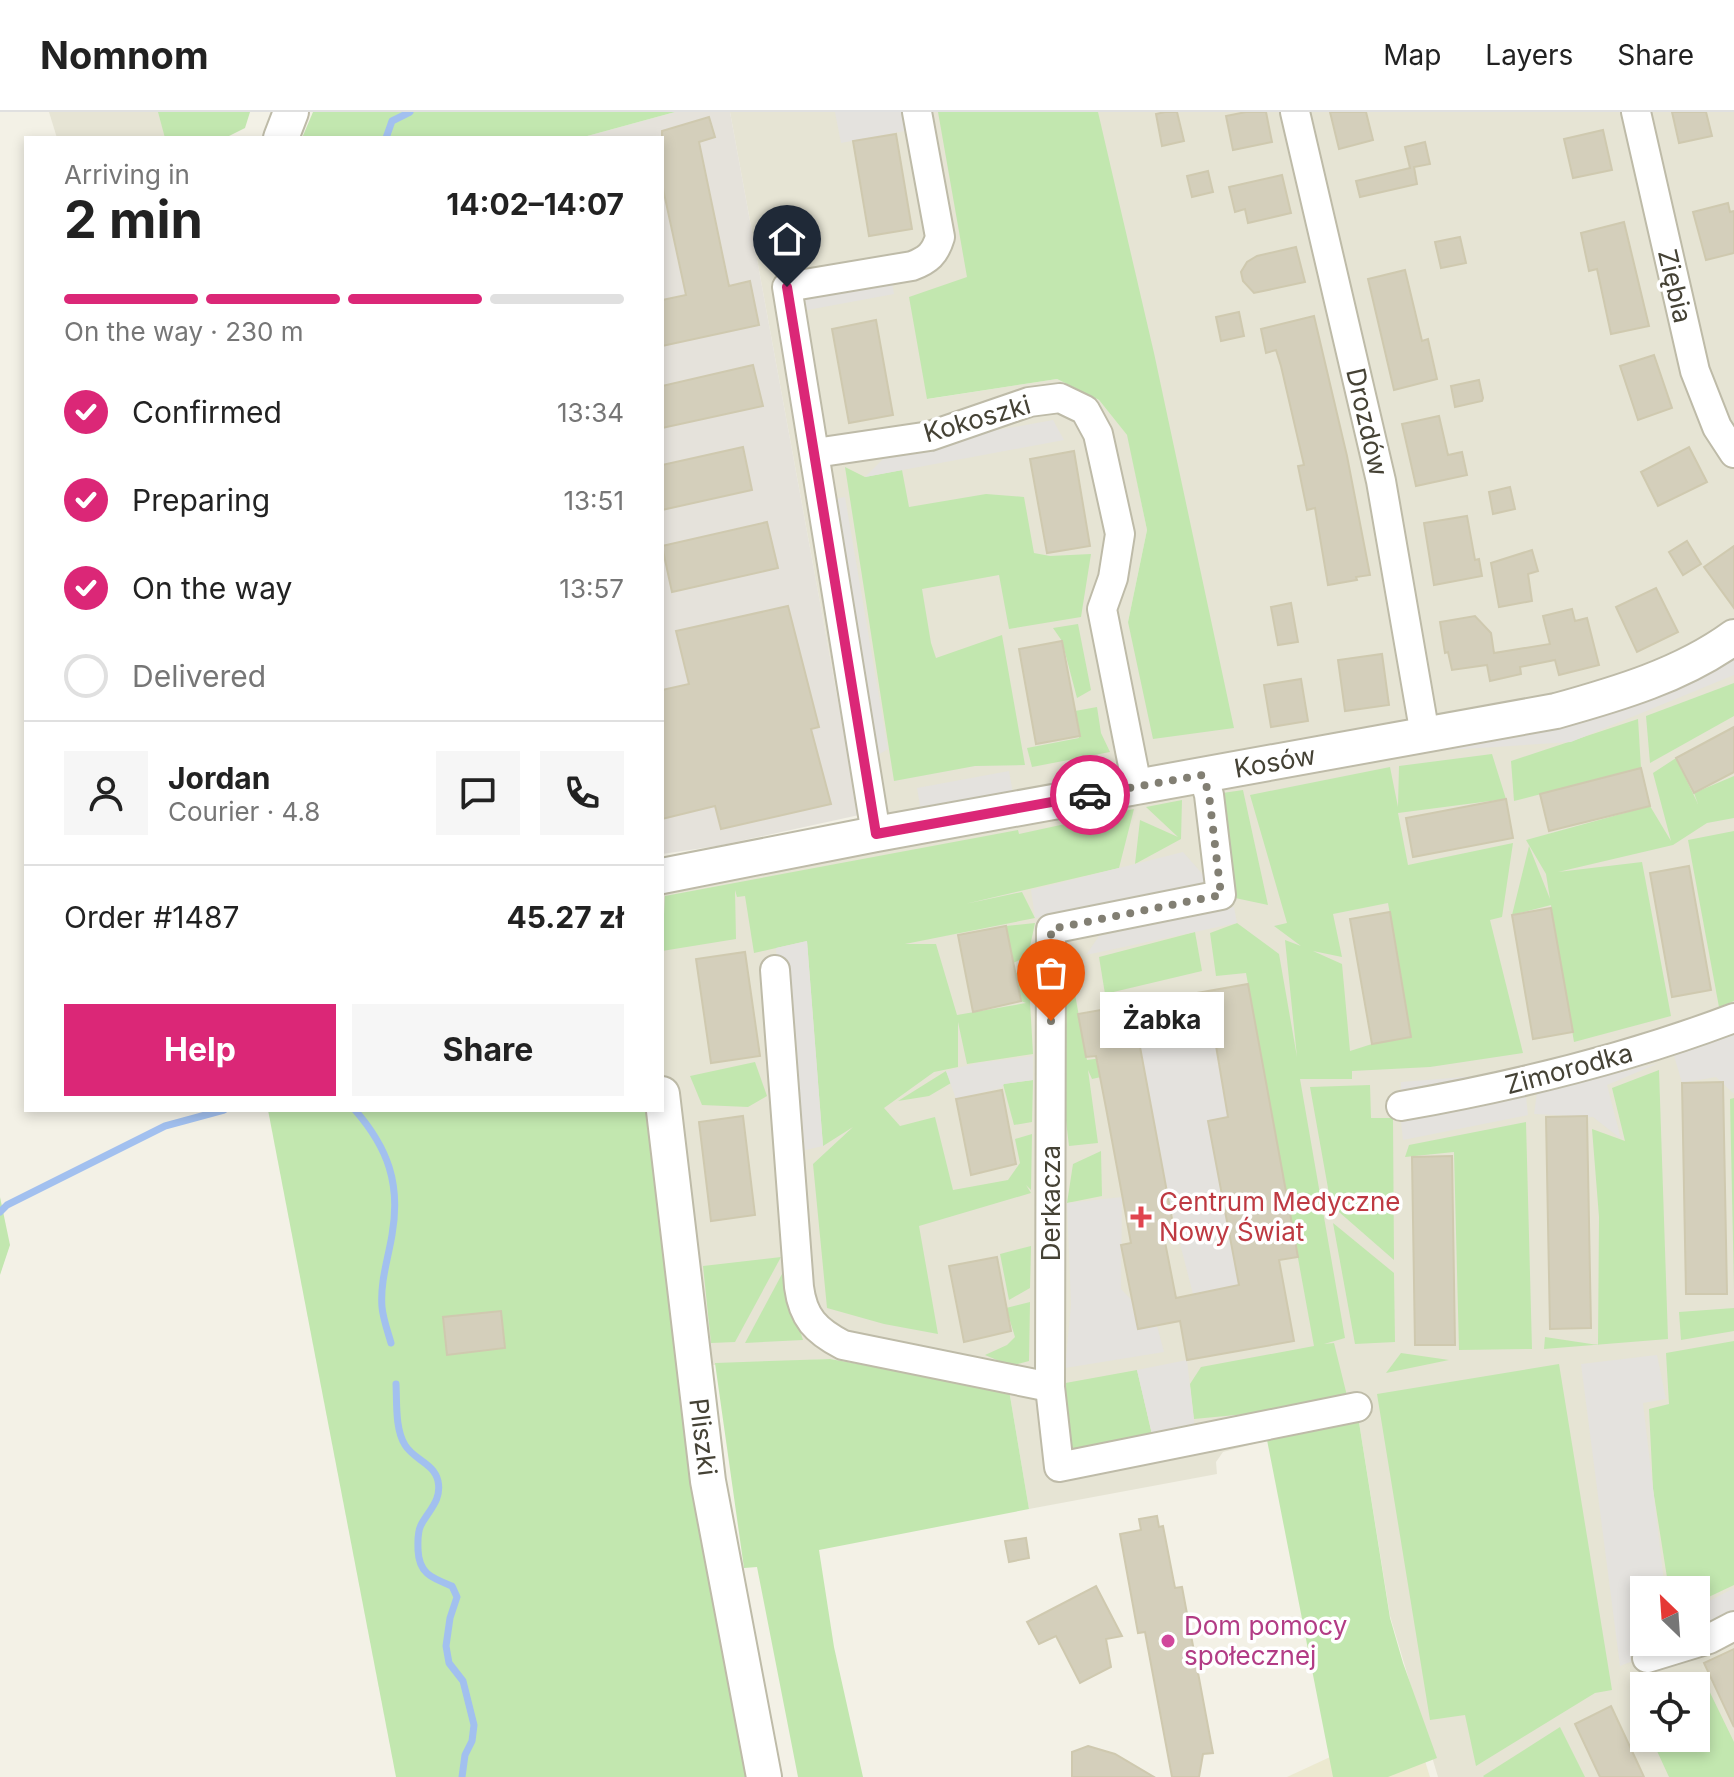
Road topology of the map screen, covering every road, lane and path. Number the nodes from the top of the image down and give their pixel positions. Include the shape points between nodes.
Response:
1 (291, 112) edge
2 (917, 112) edge
3 (1295, 112) edge
4 (1636, 112) edge
5 (282, 136) edge
6 (815, 453) junction
7 (1734, 453) edge
8 (1734, 637) edge
9 (1425, 735) junction
10 (1203, 775) junction
11 (1137, 786) junction
12 (876, 834) junction
13 (664, 876) edge
14 (775, 970) dead end
15 (1734, 1018) edge
16 (1401, 1106) dead end
17 (664, 1111) edge
18 (1050, 1387) junction
19 (1357, 1407) dead end
20 (1734, 1626) edge
21 (1647, 1658) dead end
22 (764, 1777) edge

1 - 5 street
2 - 6 street via 940,237 936,249 912,266 787,287
3 - 9 street, Drozdów via 1381,481
4 - 7 street, Ziębia via 1695,371 1717,427
6 - 11 street, Kokoszki via 930,436 1029,402 1060,398 1085,410 1098,434 1120,534 1102,609
6 - 12 street
8 - 9 street, Kosów via 1630,690 1556,711
9 - 10 street, Kosów
10 - 11 street, Kosów
10 - 18 street, Derkacza via 1221,895 1051,929
11 - 12 street, Kosów
12 - 13 street, Kosów
14 - 18 street via 799,1287 811,1323 843,1345
15 - 16 street, Zimorodka via 1548,1077
17 - 22 street, Pliszki via 708,1481
18 - 19 street, Derkacza via 1059,1467
20 - 21 street

